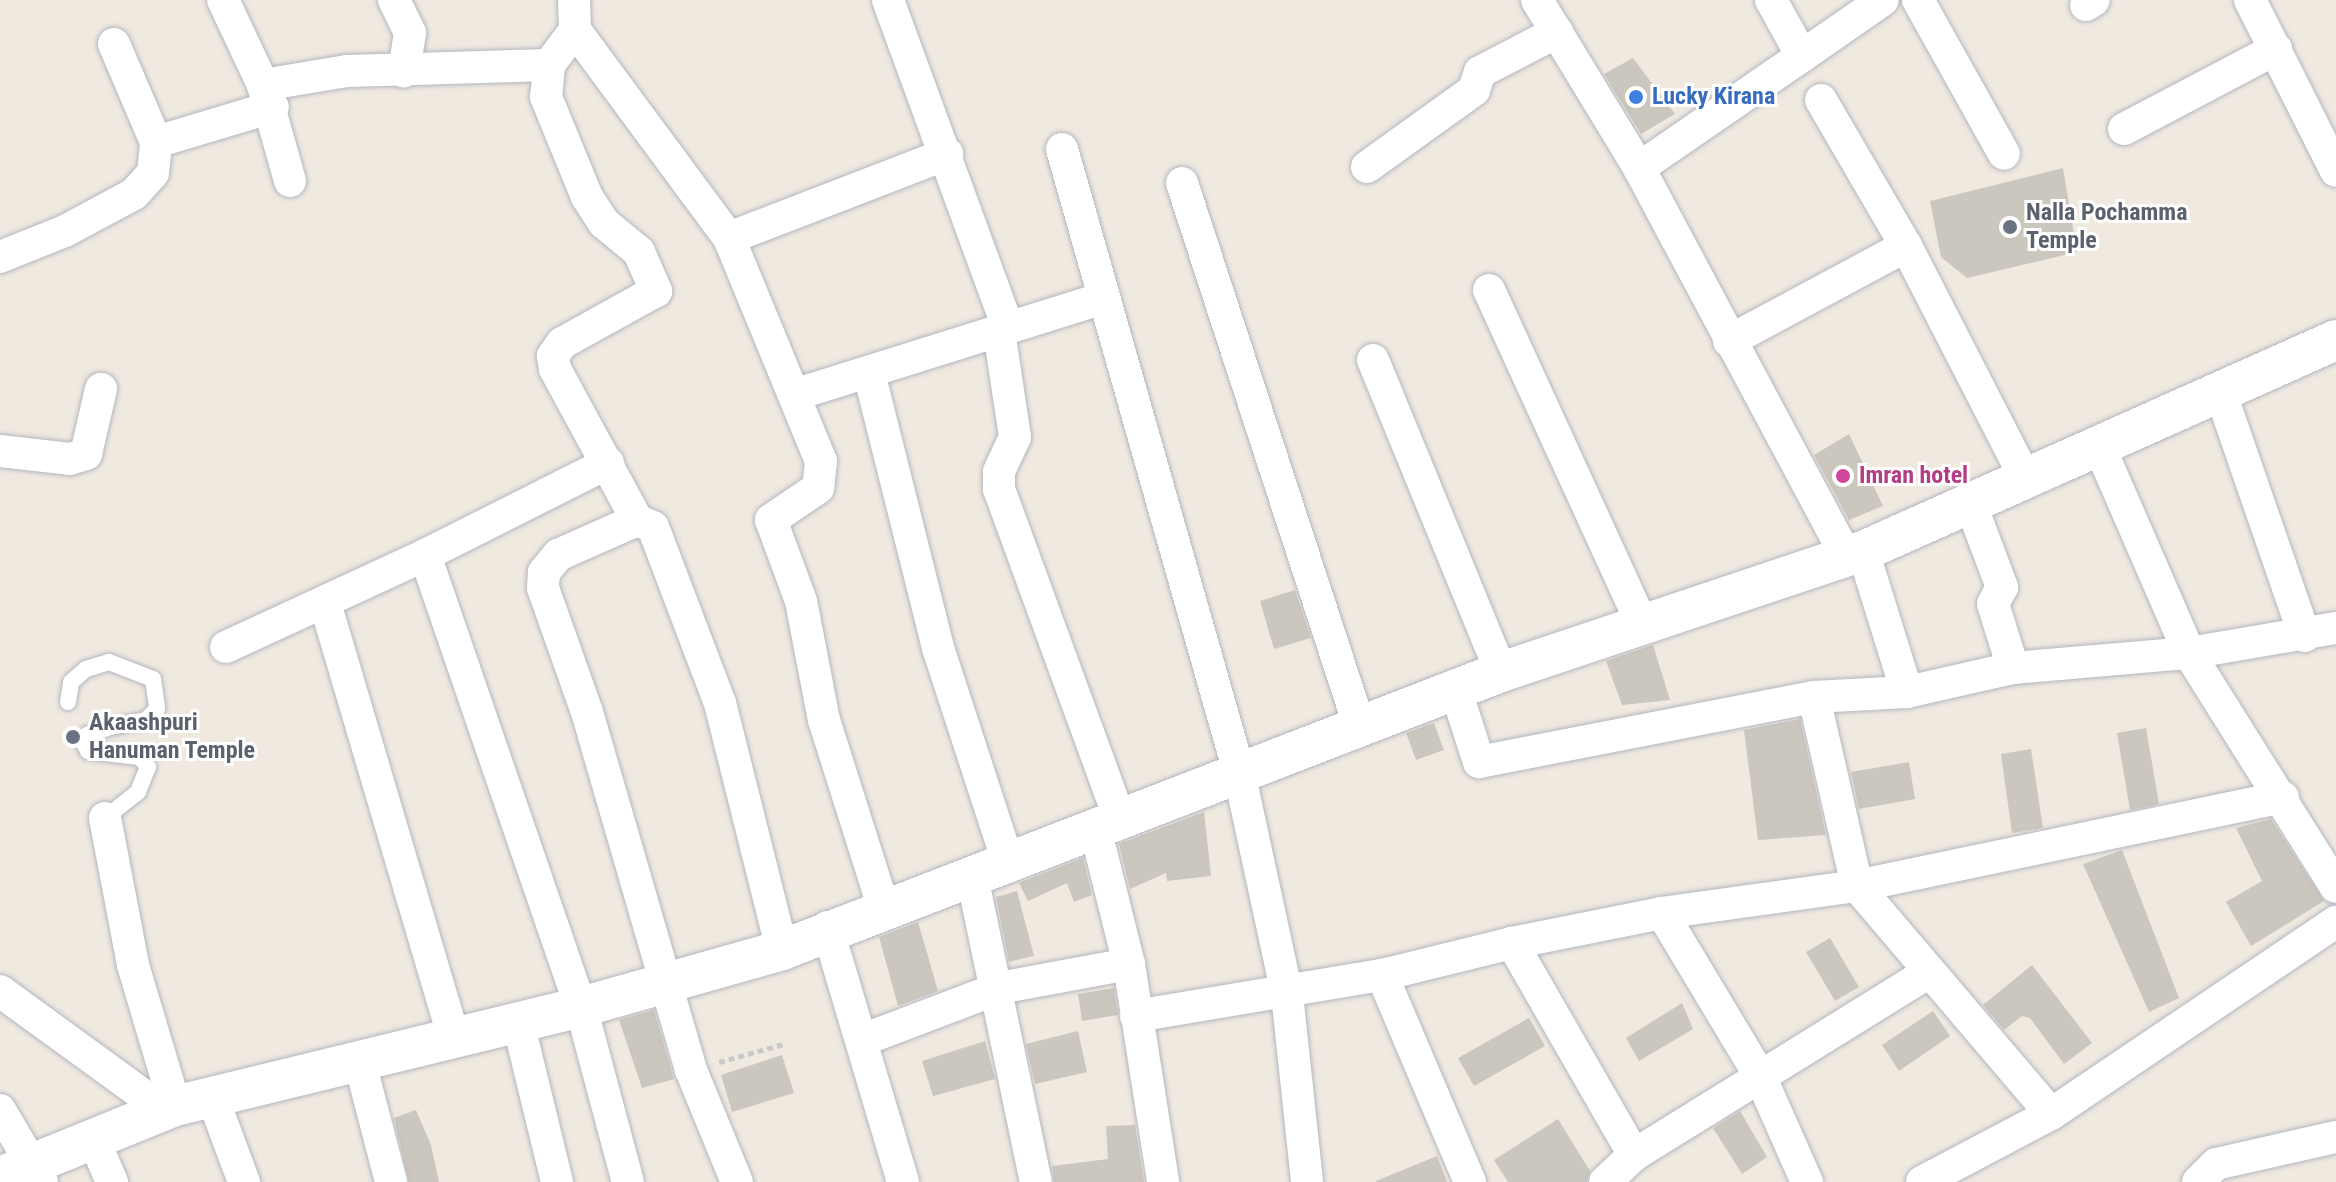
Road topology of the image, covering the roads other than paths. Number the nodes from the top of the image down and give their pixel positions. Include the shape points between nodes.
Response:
1 (223, 0) edge
2 (394, 0) edge
3 (1537, 0) edge
4 (1771, 0) edge
5 (1883, 0) edge
6 (1918, 0) edge
7 (2251, 0) edge
8 (890, 1) edge
9 (581, 10) edge
10 (1557, 32) junction
11 (114, 44) dead end
12 (2276, 49) junction
13 (1802, 56) junction
14 (549, 65) junction
15 (404, 72) junction
16 (268, 96) junction
17 (1821, 100) dead end
18 (2124, 129) dead end
19 (156, 142) junction
20 (1062, 149) dead end
21 (947, 154) junction
22 (2004, 154) dead end
23 (1367, 167) dead end
24 (1639, 168) junction
25 (2336, 171) edge
26 (290, 181) dead end
27 (1182, 183) dead end
28 (729, 238) junction
29 (1906, 246) junction
30 (0, 257) edge
31 (1489, 290) dead end
32 (1104, 298) junction
33 (1003, 330) junction
34 (2336, 340) edge
35 (1729, 341) junction
36 (1373, 360) dead end
37 (869, 373) junction
38 (101, 389) dead end
39 (797, 394) junction
40 (2221, 394) junction
41 (2100, 448) junction
42 (0, 451) edge
43 (608, 463) junction
44 (2027, 481) junction
45 (1971, 505) junction
46 (637, 520) junction
47 (1855, 553) junction
48 (425, 555) junction
49 (325, 603) junction
50 (1643, 626) junction
51 (2336, 628) edge
52 (2305, 636) junction
53 (226, 647) dead end
54 (2189, 653) junction
55 (2013, 668) junction
56 (1501, 672) junction
57 (1456, 691) junction
58 (1907, 692) junction
59 (1814, 697) junction
60 (68, 702) dead end
61 (1359, 725) junction
62 (1239, 772) junction
63 (2283, 797) junction
64 (105, 818) joint
65 (1108, 826) junction
66 (1008, 862) junction
67 (973, 881) junction
68 (1857, 886) junction
69 (2336, 887) edge
70 (884, 909) junction
71 (1662, 913) junction
72 (2336, 922) edge
73 (827, 927) junction
74 (1512, 943) junction
75 (782, 950) junction
76 (1129, 964) junction
77 (1929, 972) junction
78 (1382, 975) junction
79 (664, 983) junction
80 (999, 988) junction
81 (0, 991) edge
82 (1287, 994) junction
83 (581, 1007) junction
84 (1136, 1016) junction
85 (518, 1022) junction
86 (453, 1035) junction
87 (865, 1039) junction
88 (359, 1059) junction
89 (1760, 1076) junction
90 (183, 1104) junction
91 (0, 1110) edge
92 (2051, 1114) junction
93 (2336, 1137) edge
94 (93, 1138) junction
95 (1634, 1155) junction
96 (26, 1175) edge
97 (112, 1182) edge
98 (244, 1182) edge
99 (391, 1182) edge
100 (557, 1182) edge
101 (628, 1182) edge
102 (737, 1182) edge
103 (903, 1182) edge
104 (1036, 1182) edge
105 (1163, 1182) edge
106 (1307, 1182) edge
107 (1470, 1182) edge
108 (1605, 1182) edge
109 (1807, 1182) edge
110 (1922, 1182) edge
111 (2198, 1182) edge

1 - 16 street
2 - 15 street via 410,33
3 - 10 street
4 - 13 street
5 - 13 street
6 - 22 street
7 - 12 street
8 - 21 street
9 - 14 street
9 - 28 street
10 - 23 street via 1480,72 1474,90
10 - 24 street
11 - 19 street
12 - 18 street
12 - 25 street
13 - 24 street
14 - 15 street
14 - 43 street via 546,97 587,197 604,223 639,252 657,282 651,298 562,343 553,356
15 - 16 street via 347,71
16 - 19 street
16 - 26 street
17 - 29 street
19 - 30 street via 153,173 134,194 65,231
20 - 32 street
21 - 28 street
21 - 33 street
24 - 35 street
27 - 61 street
28 - 39 street
29 - 35 street
29 - 44 street
31 - 50 street
32 - 33 street
32 - 62 street
33 - 37 street
33 - 65 street via 1015,437 999,472 999,489
34 - 40 street
35 - 47 street
36 - 56 street
37 - 39 street
37 - 66 street via 938,648
38 - 42 street via 86,454 70,459
39 - 70 street via 824,474 818,488 775,514 772,529 801,601 824,720
40 - 41 street
40 - 52 street
41 - 44 street
41 - 54 street
43 - 46 street
43 - 48 street
44 - 45 street
45 - 47 street
45 - 55 street via 2002,587 1993,604
46 - 75 street via 653,527 720,703
46 - 79 street via 558,555 544,572 543,588 587,712
47 - 50 street
47 - 58 street
48 - 49 street
48 - 83 street
49 - 53 street
49 - 86 street
50 - 56 street
51 - 52 street
52 - 54 street
54 - 55 street
54 - 63 street
55 - 58 street
56 - 57 street
57 - 59 street via 1479,762
57 - 61 street
58 - 59 street
59 - 68 street
60 - 64 lane via 71,682 86,669 109,662 153,679 159,698 146,720 87,735 88,751 140,757 148,767 138,792
61 - 62 street
62 - 65 street
62 - 82 street
63 - 68 street
63 - 69 street
64 - 90 street via 133,965
65 - 66 street
65 - 76 street
66 - 67 street
67 - 70 street
67 - 80 street
68 - 71 street
68 - 77 street
70 - 73 street
71 - 74 street
71 - 89 street
72 - 92 street
73 - 75 street
73 - 87 street
74 - 78 street
74 - 95 street
75 - 79 street
76 - 80 street
76 - 84 street
77 - 89 street
77 - 92 street
78 - 82 street
78 - 107 street
79 - 83 street
79 - 102 street via 691,1070
80 - 87 street
80 - 104 street
81 - 90 street
82 - 84 street
82 - 106 street
83 - 85 street
83 - 101 street
84 - 105 street
85 - 86 street
85 - 100 street
86 - 88 street
87 - 103 street
88 - 90 street
88 - 99 street
89 - 95 street
89 - 109 street via 1796,1146
90 - 94 street
90 - 98 street
91 - 96 street
92 - 110 street
93 - 111 street via 2216,1164
94 - 96 street
94 - 97 street
95 - 108 street

